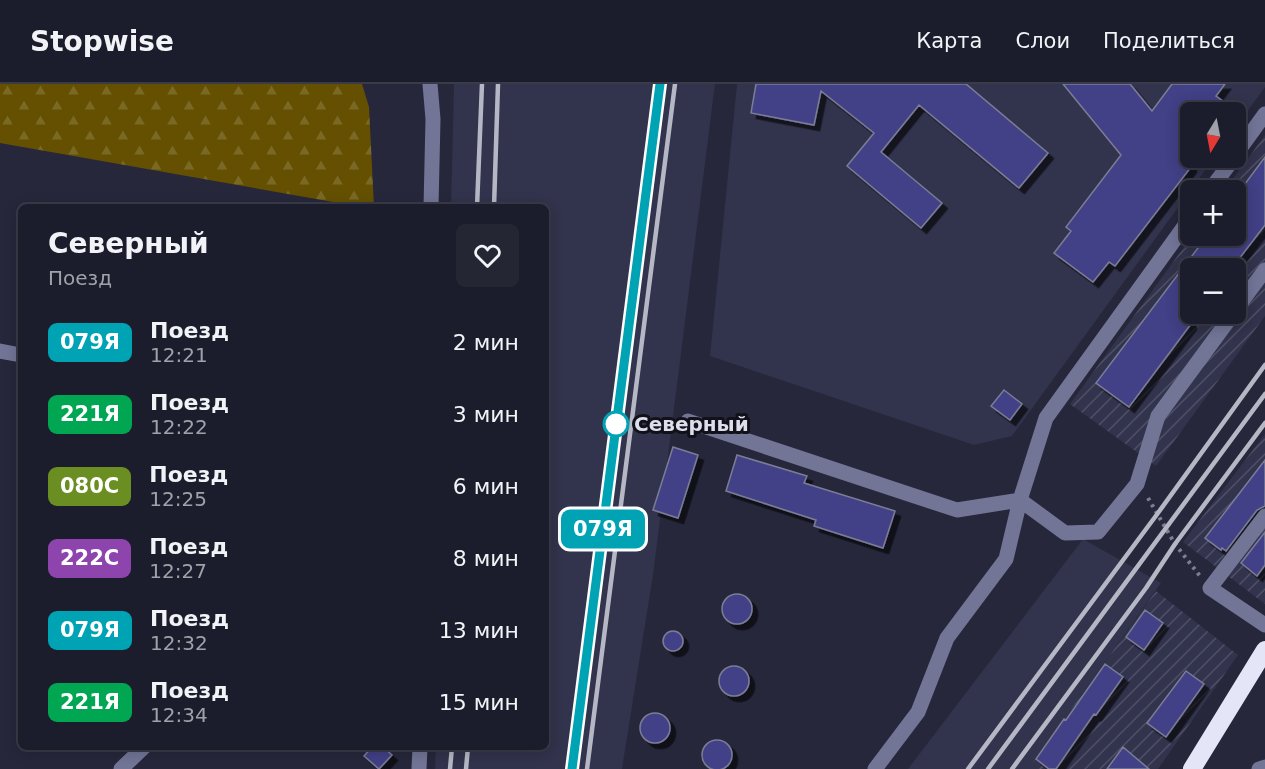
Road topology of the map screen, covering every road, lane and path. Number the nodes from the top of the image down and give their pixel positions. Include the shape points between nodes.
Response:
1 (430, 84) edge
2 (1265, 114) edge
3 (1246, 141) edge
4 (431, 204) edge
5 (1180, 232) edge
6 (1265, 270) edge
7 (1246, 296) edge
8 (1226, 324) edge
9 (0, 351) edge
10 (18, 354) edge
11 (688, 421) dead end
12 (1137, 484) junction
13 (1020, 500) junction
14 (1265, 516) edge
15 (1210, 588) junction
16 (1265, 625) edge
17 (1265, 650) edge
18 (141, 750) edge
19 (420, 750) edge
20 (1265, 767) edge
21 (121, 769) edge
22 (419, 769) edge
23 (875, 769) edge
24 (1192, 769) edge
25 (1259, 769) edge

1 - 4 street via 434,119
2 - 3 street
5 - 13 street via 1046,418
6 - 7 street
8 - 12 street via 1158,416
9 - 10 street
11 - 13 street via 957,510
12 - 13 street via 1098,532 1065,533
12 - 15 path via 1175,544
13 - 23 street via 1006,560 947,638 918,712
14 - 15 street
15 - 16 street
17 - 24 highway
18 - 21 street
19 - 22 street
20 - 25 street

